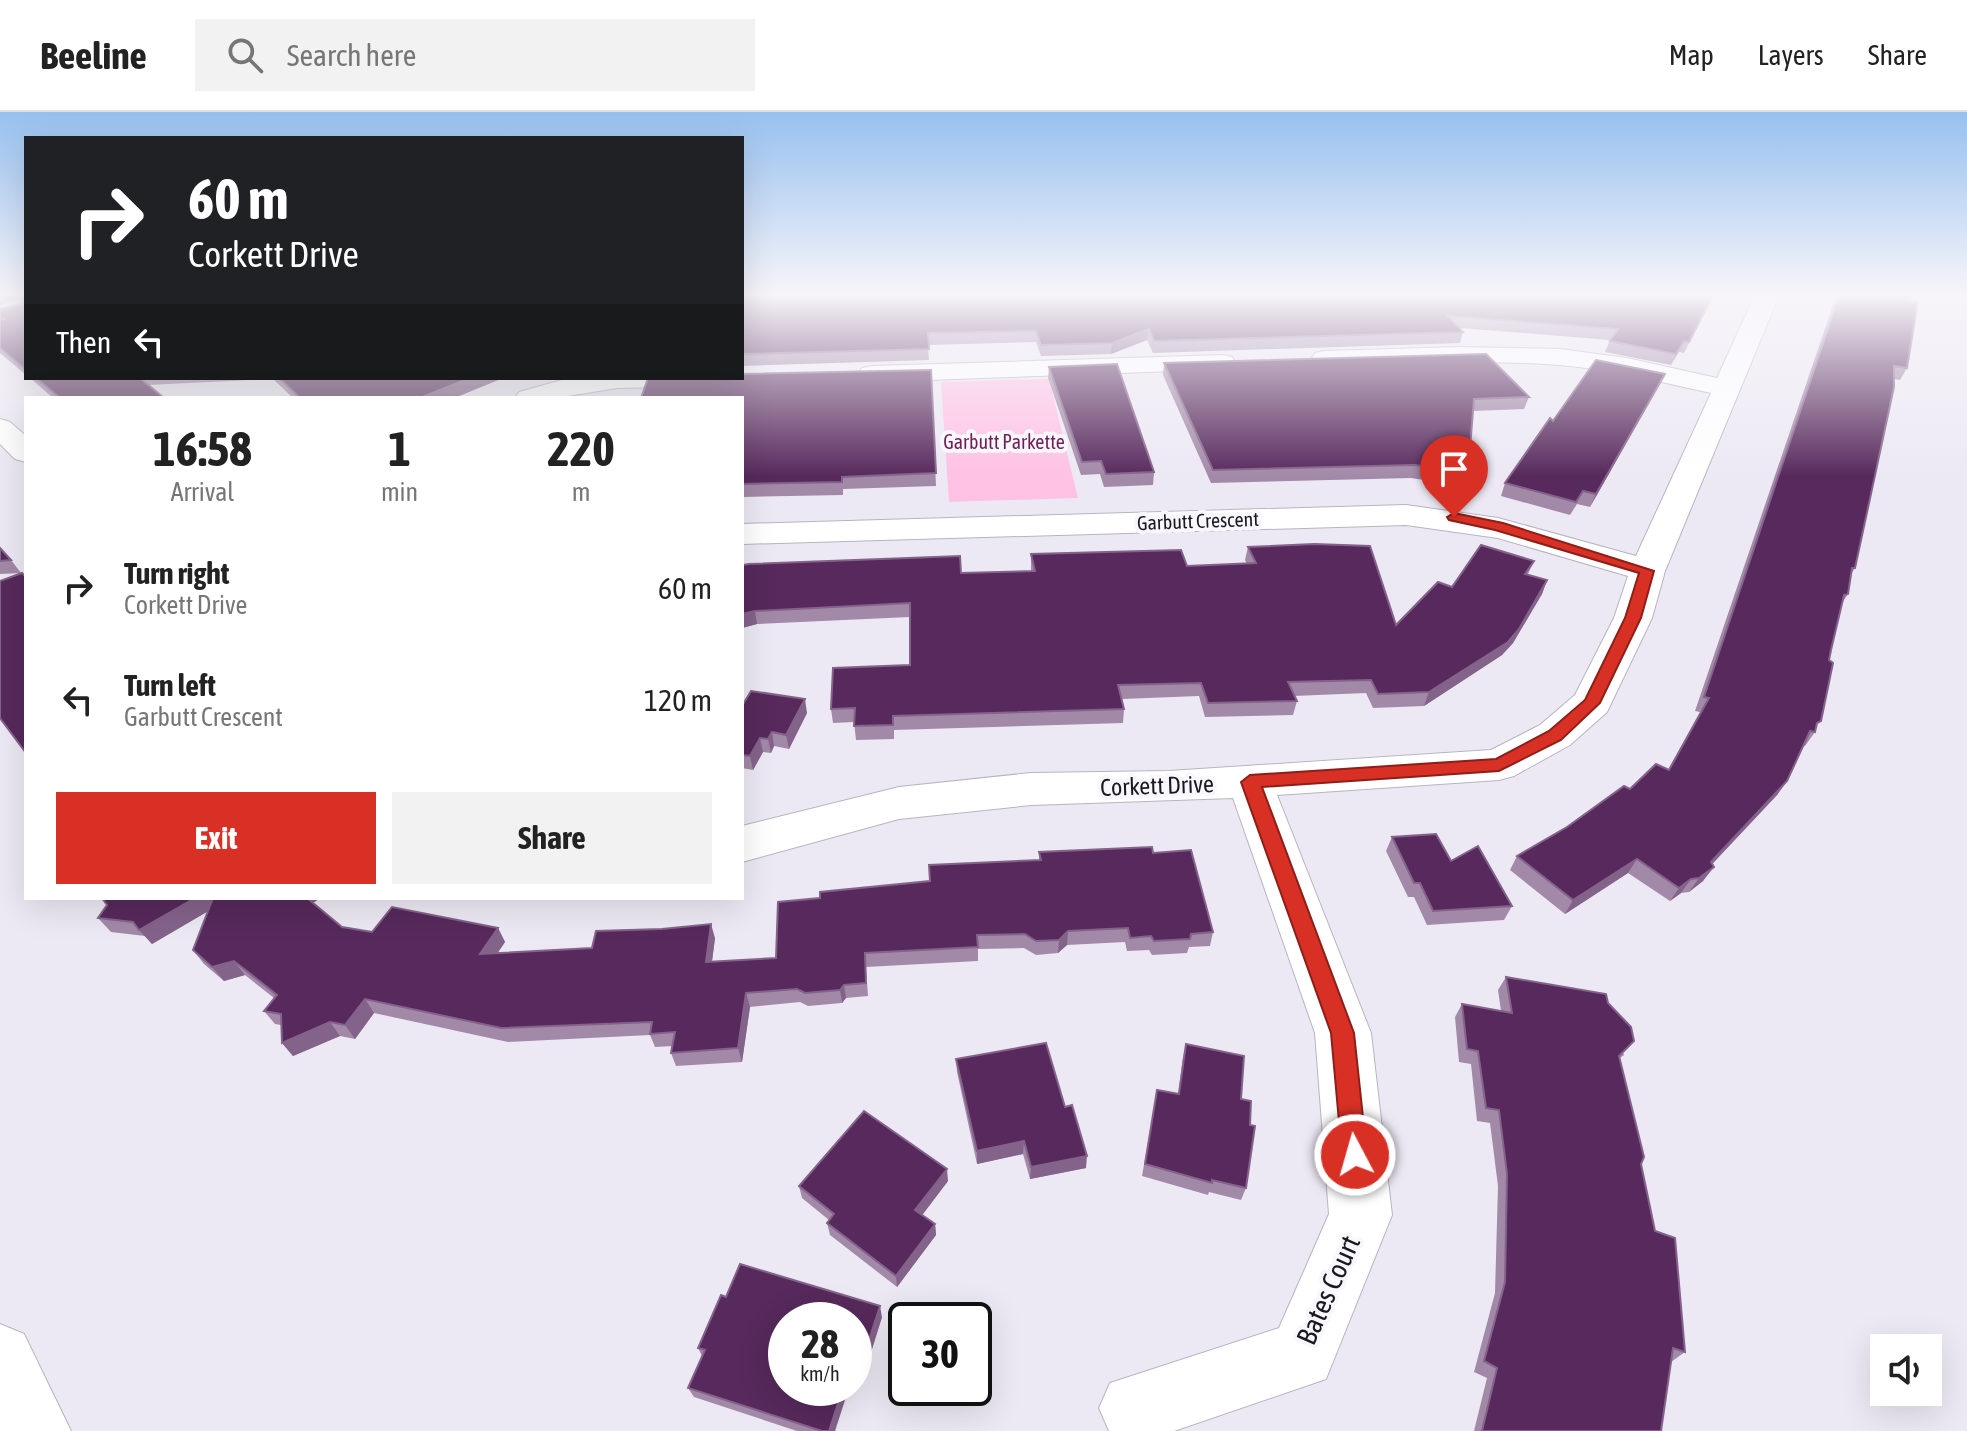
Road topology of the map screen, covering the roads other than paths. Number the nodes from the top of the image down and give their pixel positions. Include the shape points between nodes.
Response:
1 (1448, 355) edge
2 (1481, 355) edge
3 (1740, 355) edge
4 (1293, 360) edge
5 (1246, 362) edge
6 (854, 374) edge
7 (632, 380) edge
8 (1726, 388) junction
9 (534, 396) edge
10 (0, 428) edge
11 (24, 451) edge
12 (744, 534) edge
13 (1647, 571) junction
14 (1250, 782) junction
15 (744, 843) edge
16 (0, 1358) edge
17 (1135, 1408) dead end
18 (35, 1431) edge

1 - 4 street
2 - 8 street via 1595,361
3 - 8 street, Corkett Drive
5 - 6 street
7 - 9 street via 594,381
8 - 13 street, Corkett Drive
10 - 11 street
12 - 13 street, Garbutt Crescent via 1406,515 1498,526
13 - 14 street, Corkett Drive via 1633,618 1592,703 1555,735 1499,765
14 - 15 street, Corkett Drive via 1031,789 899,803
14 - 17 street, Bates Court via 1343,1033 1361,1215 1302,1355
16 - 18 street

